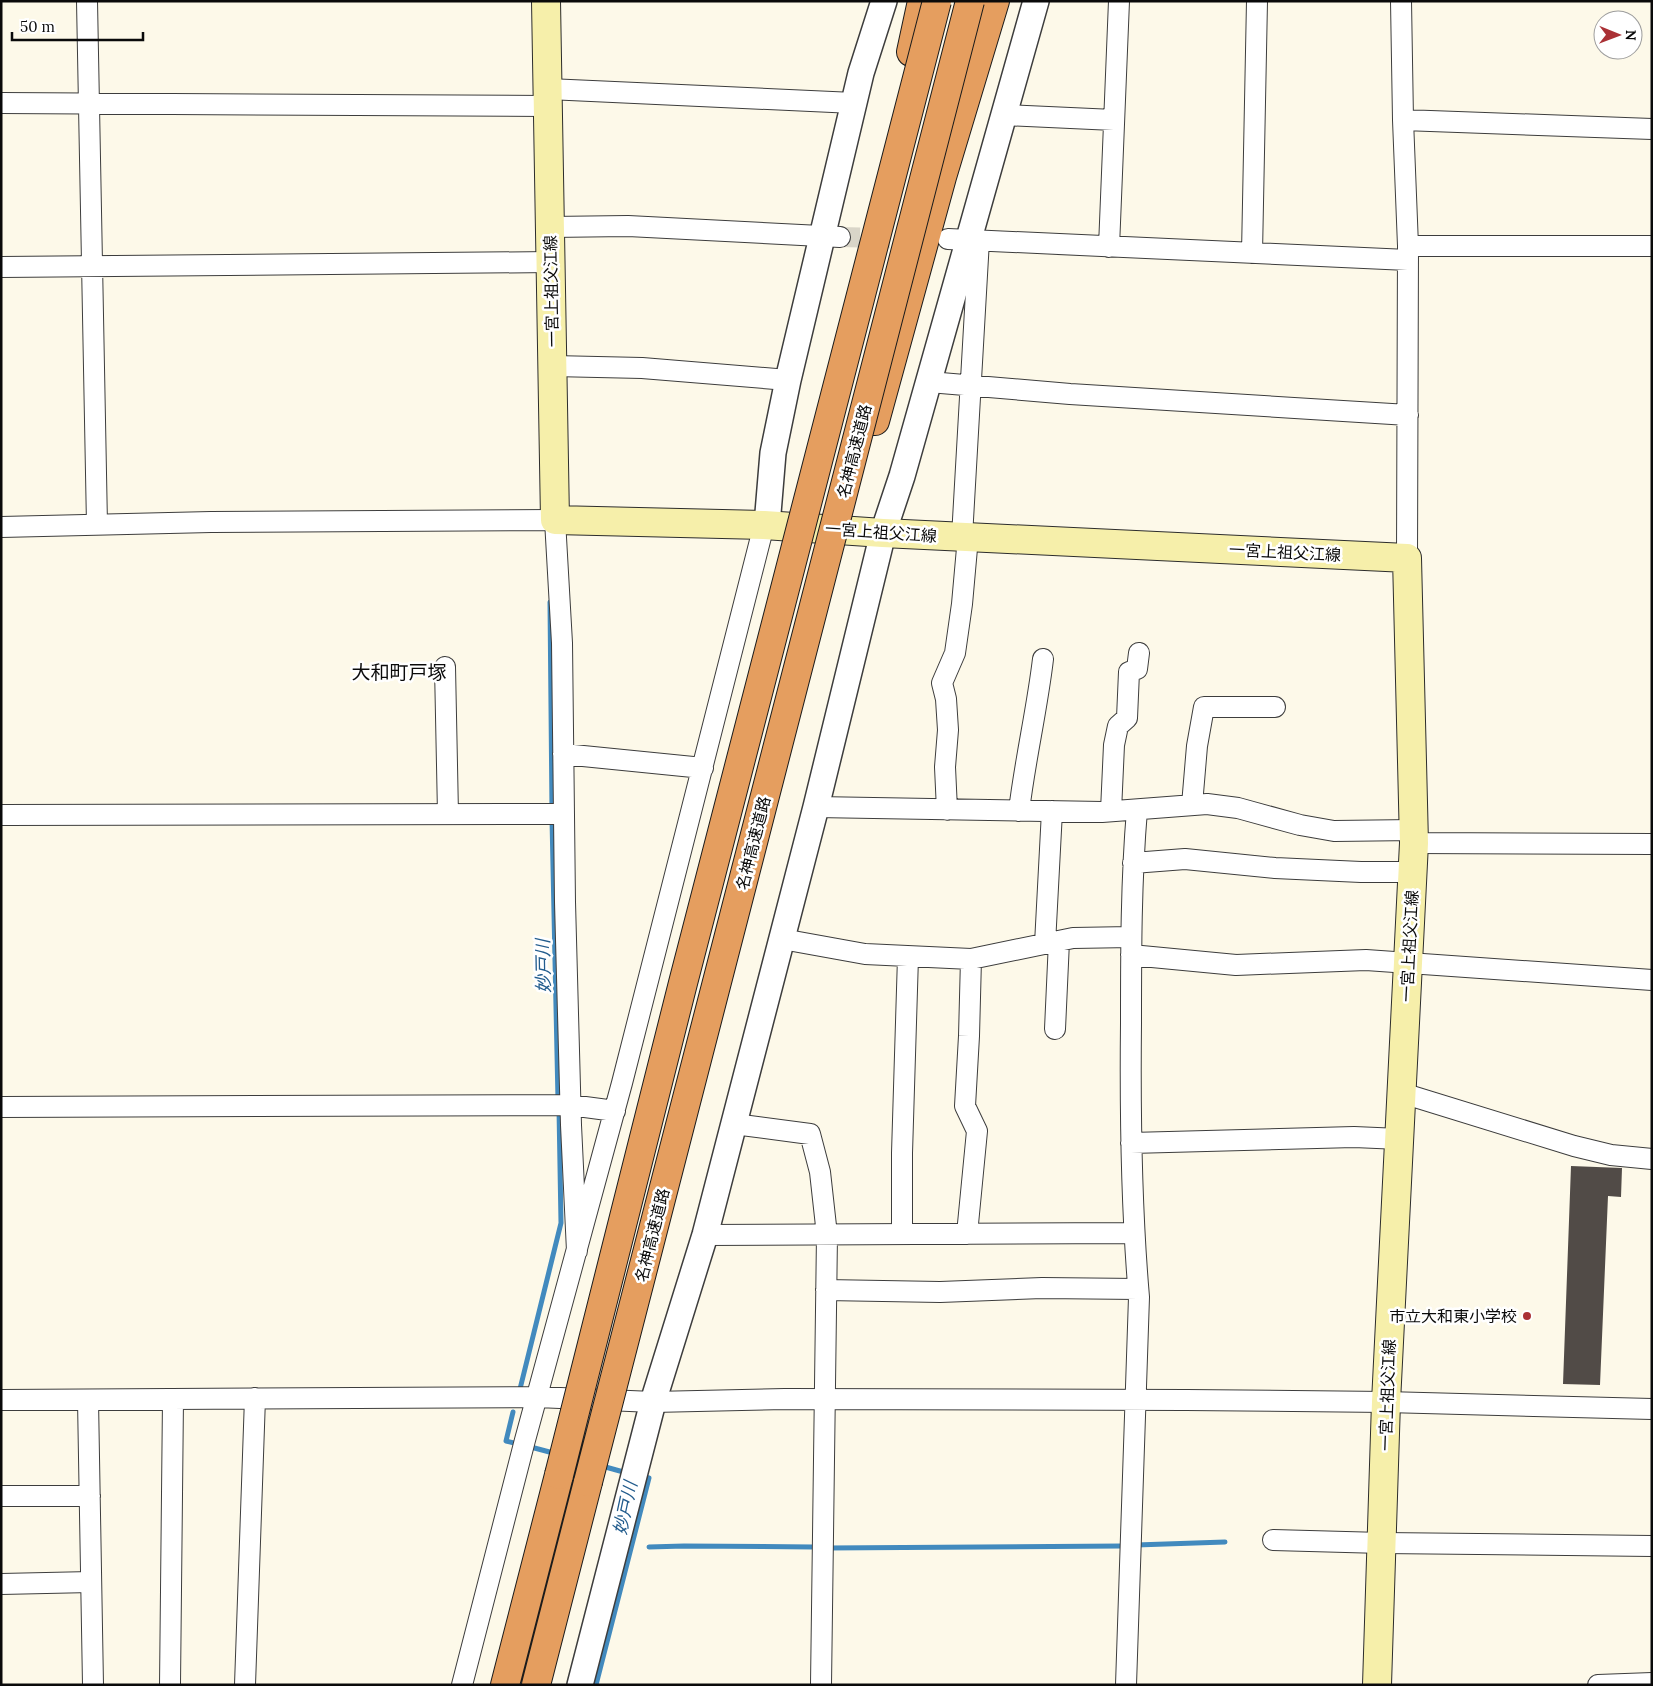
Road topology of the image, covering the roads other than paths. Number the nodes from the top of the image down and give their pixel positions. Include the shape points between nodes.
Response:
1 (87, 1) edge
2 (546, 1) edge
3 (884, 1) edge
4 (922, 1) edge
5 (937, 1) edge
6 (970, 1) edge
7 (995, 1) edge
8 (1036, 1) edge
9 (1119, 1) edge
10 (1257, 1) edge
11 (1401, 1) edge
12 (548, 98) junction
13 (1, 102) edge
14 (89, 103) junction
15 (854, 103) junction
16 (1003, 115) junction
17 (1114, 120) junction
18 (1403, 120) junction
19 (1652, 129) edge
20 (550, 226) junction
21 (831, 236) junction
22 (965, 240) junction
23 (1109, 246) junction
24 (1652, 246) edge
25 (1252, 253) junction
26 (1408, 253) junction
27 (551, 262) junction
28 (1, 267) edge
29 (92, 267) junction
30 (553, 366) junction
31 (788, 380) junction
32 (929, 382) junction
33 (971, 386) junction
34 (1408, 415) junction
35 (555, 520) junction
36 (97, 525) junction
37 (764, 525) junction
38 (1, 526) edge
39 (884, 533) junction
40 (965, 537) junction
41 (1407, 558) junction
42 (1139, 653) dead end
43 (1043, 659) dead end
44 (446, 667) dead end
45 (1275, 707) dead end
46 (563, 754) junction
47 (703, 768) junction
48 (1192, 805) junction
49 (816, 807) junction
50 (946, 810) junction
51 (1137, 810) junction
52 (1019, 811) junction
53 (1052, 811) junction
54 (1111, 811) junction
55 (448, 814) junction
56 (556, 814) junction
57 (1, 816) edge
58 (1414, 837) junction
59 (1652, 844) edge
60 (1132, 863) junction
61 (1413, 872) junction
62 (782, 939) junction
63 (1052, 942) junction
64 (1131, 946) junction
65 (908, 957) junction
66 (971, 959) junction
67 (1408, 963) junction
68 (1652, 980) edge
69 (1055, 1029) dead end
70 (1402, 1093) junction
71 (563, 1105) junction
72 (1, 1107) edge
73 (615, 1111) junction
74 (734, 1124) junction
75 (1400, 1139) junction
76 (1130, 1143) junction
77 (1652, 1159) edge
78 (628, 1199) junction
79 (659, 1205) junction
80 (902, 1234) junction
81 (967, 1234) junction
82 (1134, 1234) junction
83 (705, 1235) junction
84 (827, 1235) junction
85 (577, 1251) junction
86 (1138, 1288) junction
87 (826, 1290) junction
88 (255, 1398) junction
89 (537, 1398) junction
90 (173, 1399) junction
91 (824, 1399) junction
92 (1, 1400) edge
93 (88, 1400) junction
94 (1135, 1400) junction
95 (653, 1402) junction
96 (1386, 1402) junction
97 (1652, 1409) edge
98 (1, 1496) edge
99 (90, 1496) junction
100 (1273, 1540) dead end
101 (1382, 1543) junction
102 (1652, 1546) edge
103 (91, 1582) junction
104 (1, 1584) edge
105 (1652, 1683) edge
106 (93, 1685) edge
107 (170, 1685) edge
108 (244, 1685) edge
109 (462, 1685) edge
110 (505, 1685) edge
111 (536, 1685) edge
112 (580, 1685) edge
113 (821, 1685) edge
114 (1126, 1685) edge
115 (1377, 1685) edge
116 (1598, 1685) edge

1 - 14 street
2 - 12 main road, 一宮上祖父江線
3 - 15 street
4 - 78 highway, bridge via 884,168 673,981
5 - 78 highway, 名神高速道路, bridge
6 - 79 highway, 名神高速道路, bridge
7 - 79 highway, bridge via 940,187 762,842
8 - 16 street
9 - 17 street
10 - 25 street
11 - 18 street
12 - 14 street
12 - 15 street
12 - 20 main road, 一宮上祖父江線
13 - 14 street
14 - 29 street
15 - 21 street
16 - 17 street
16 - 22 street
17 - 23 street
18 - 19 street
18 - 26 street
20 - 21 street via 628,226
20 - 27 main road, 一宮上祖父江線
21 - 31 street
22 - 23 street
22 - 32 street
22 - 33 street
23 - 25 street
24 - 26 street
25 - 26 street
26 - 34 street
27 - 29 street
27 - 30 main road, 一宮上祖父江線
28 - 29 street
29 - 36 street
30 - 31 street via 642,368
30 - 35 main road, 一宮上祖父江線
31 - 37 street via 772,453 768,513
32 - 33 street
32 - 39 street
33 - 34 street
33 - 40 street
34 - 41 street
35 - 36 street
35 - 37 main road, 一宮上祖父江線
35 - 46 street via 562,643
36 - 38 street
37 - 39 main road, 一宮上祖父江線
37 - 47 street
39 - 40 main road, 一宮上祖父江線
39 - 49 street
40 - 41 main road, 一宮上祖父江線
40 - 50 street via 962,604 955,653 942,683 947,722
41 - 58 main road, 一宮上祖父江線
42 - 54 street via 1137,670 1129,672 1127,718 1118,726 1114,746
43 - 52 street
44 - 55 street
45 - 48 street via 1204,706
46 - 47 street
46 - 56 street
47 - 73 street
48 - 51 street
48 - 58 street via 1238,808 1334,831
49 - 50 street
49 - 62 street
50 - 52 street
51 - 54 street
51 - 60 street
52 - 53 street
53 - 54 street
53 - 63 street
55 - 56 street
55 - 57 street
56 - 71 street
58 - 59 street
58 - 61 main road, 一宮上祖父江線
60 - 61 street via 1185,860 1275,868
60 - 64 street
61 - 67 main road, 一宮上祖父江線
62 - 65 street via 865,954
62 - 74 street
63 - 64 street via 1073,938
63 - 66 street
63 - 69 street
64 - 67 street via 1236,965 1349,960
64 - 76 street
65 - 66 street
65 - 80 street
66 - 81 street via 965,1106 977,1130
67 - 68 street
67 - 70 main road, 一宮上祖父江線
70 - 75 main road, 一宮上祖父江線
70 - 77 street via 1574,1146 1611,1155
71 - 72 street
71 - 73 street
71 - 85 street
73 - 85 street
74 - 83 street
74 - 84 street via 810,1134 820,1172
75 - 76 street via 1354,1137
75 - 96 main road, 一宮上祖父江線
76 - 82 street
78 - 110 highway, 名神高速道路, bridge
79 - 111 highway, 名神高速道路, bridge
80 - 81 street
80 - 84 street
81 - 82 street
82 - 86 street
83 - 84 street
83 - 95 street
84 - 87 street
85 - 89 street
86 - 87 street via 940,1292
86 - 94 street
87 - 91 street
88 - 89 street
88 - 90 street
88 - 108 street
89 - 95 street
89 - 109 street
90 - 93 street
90 - 107 street
91 - 94 street
91 - 95 street
91 - 113 street
92 - 93 street
93 - 99 street
94 - 96 street
94 - 114 street
95 - 112 street
96 - 97 street
96 - 101 main road, 一宮上祖父江線
98 - 99 street
99 - 103 street
100 - 101 street
101 - 102 street
101 - 115 main road, 一宮上祖父江線
103 - 104 street
103 - 106 street
105 - 116 street

